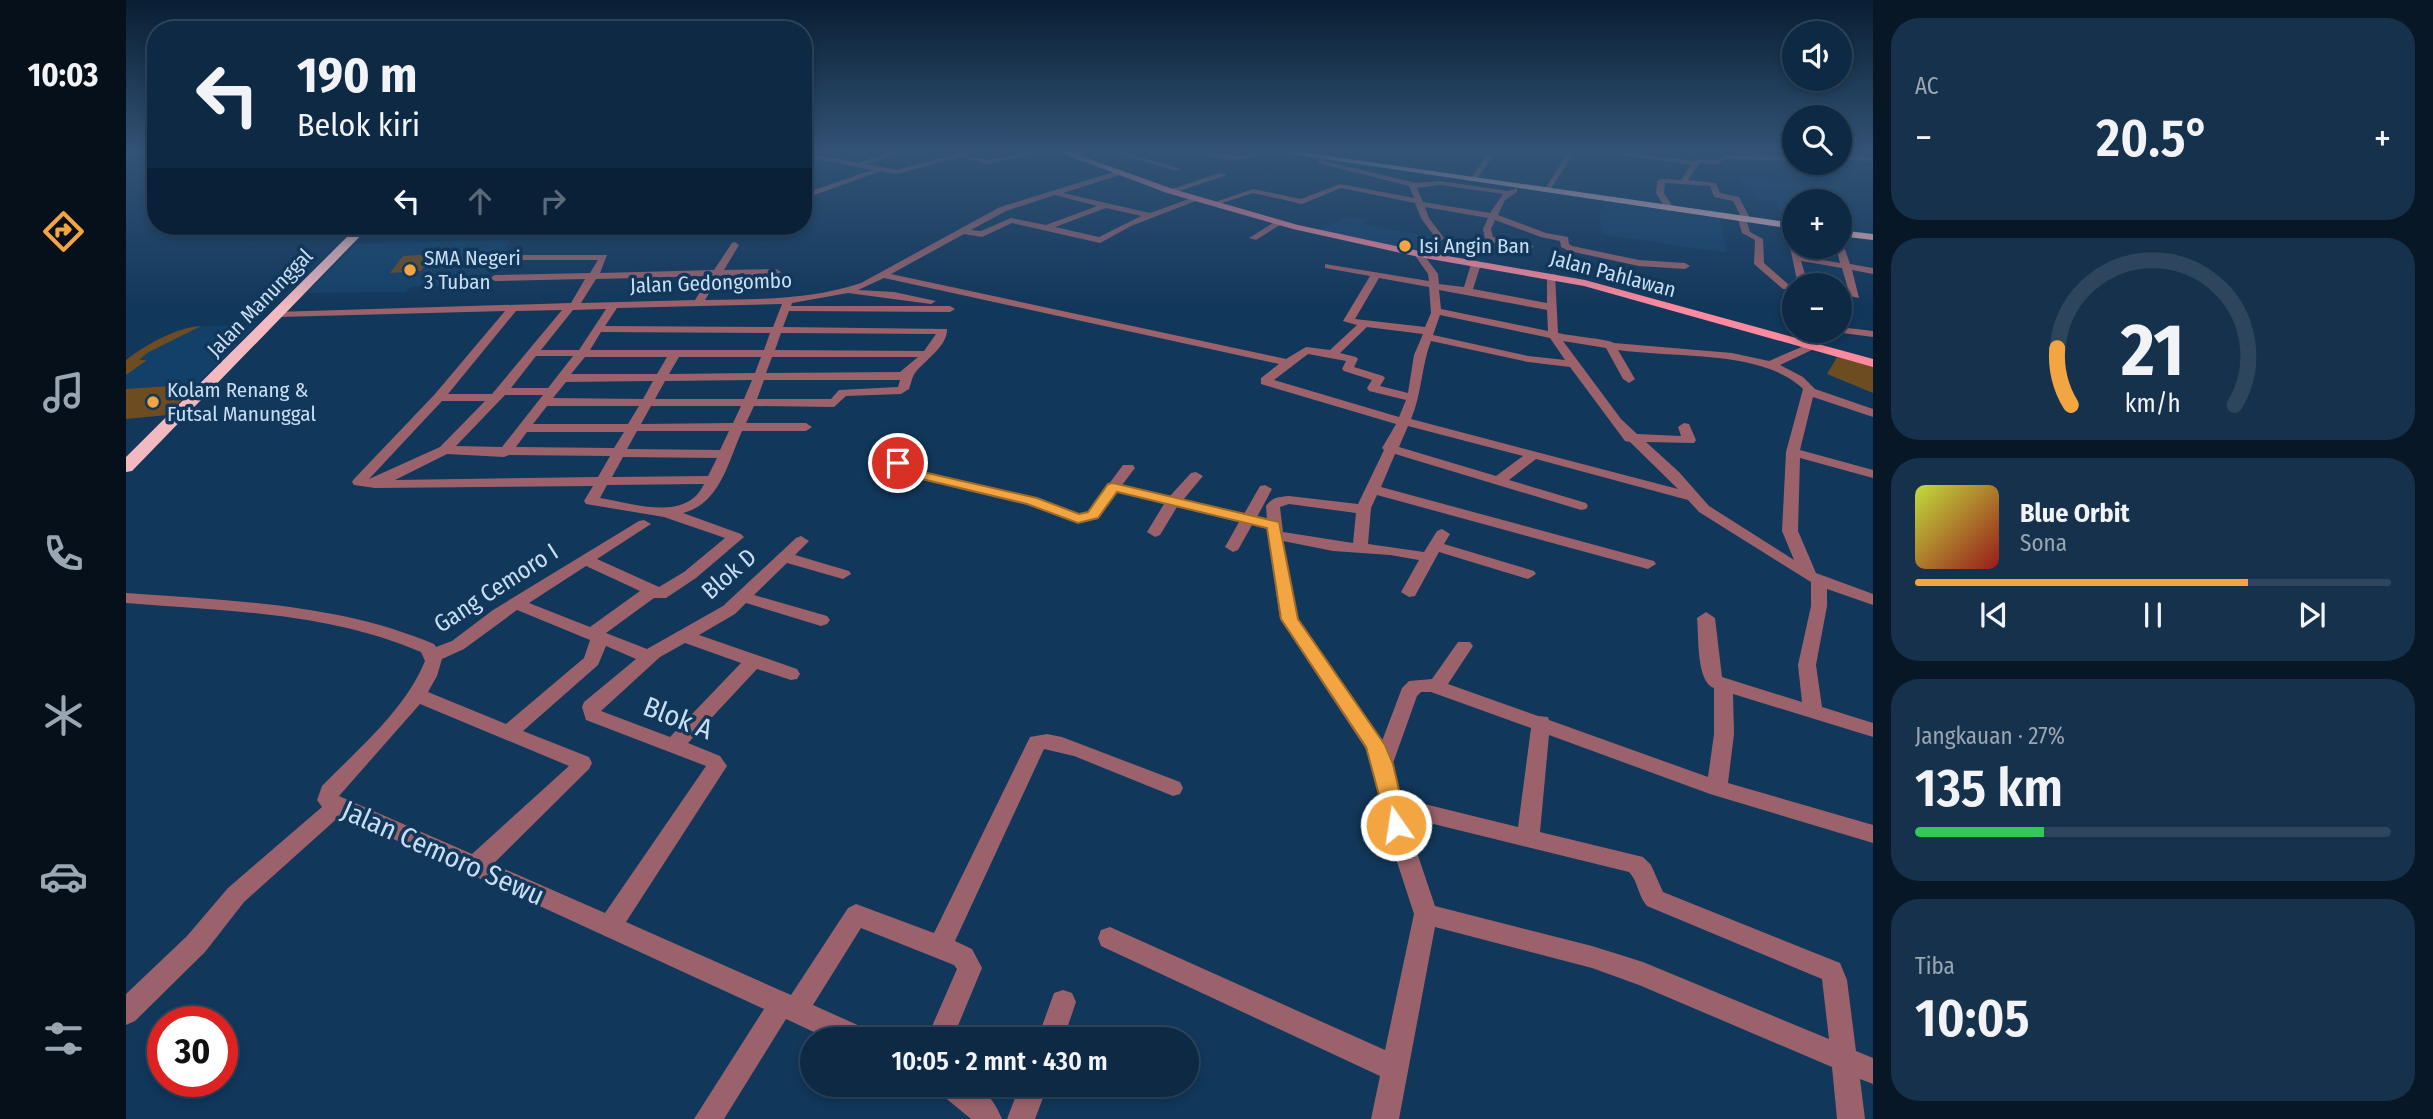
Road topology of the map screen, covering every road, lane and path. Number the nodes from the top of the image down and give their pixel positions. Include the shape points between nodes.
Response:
1 (1012, 203) edge
2 (1022, 203) edge
3 (1093, 203) edge
4 (1185, 203) edge
5 (1420, 203) edge
6 (1425, 203) edge
7 (1502, 203) edge
8 (1632, 203) edge
9 (1666, 203) edge
10 (1737, 203) edge
11 (1213, 204) edge
12 (1103, 206) junction
13 (1670, 209) junction
14 (1150, 216) junction
15 (1493, 216) junction
16 (1745, 219) junction
17 (977, 220) junction
18 (1279, 223) junction
19 (1782, 224) edge
20 (1045, 228) junction
21 (961, 231) junction
22 (355, 235) edge
23 (1852, 235) edge
24 (1873, 237) edge
25 (1254, 238) dead end
26 (736, 245) dead end
27 (1530, 246) dead end
28 (1419, 254) junction
29 (510, 258) dead end
30 (1803, 259) edge
31 (1845, 259) edge
32 (1476, 264) junction
33 (1328, 266) dead end
34 (1685, 266) dead end
35 (1848, 266) junction
36 (1873, 271) edge
37 (776, 272) dead end
38 (716, 274) junction
39 (882, 275) junction
40 (1376, 275) junction
41 (1552, 276) junction
42 (594, 277) junction
43 (495, 278) dead end
44 (1782, 281) edge
45 (864, 285) junction
46 (1434, 285) junction
47 (843, 291) junction
48 (1468, 291) junction
49 (894, 295) junction
50 (1855, 296) dead end
51 (700, 300) junction
52 (574, 305) junction
53 (787, 305) junction
54 (612, 306) junction
55 (1550, 307) junction
56 (513, 308) junction
57 (950, 309) junction
58 (1437, 311) junction
59 (281, 312) junction
60 (1363, 325) junction
61 (597, 329) junction
62 (777, 329) junction
63 (943, 331) junction
64 (1852, 332) edge
65 (1427, 334) junction
66 (1873, 334) edge
67 (1553, 335) junction
68 (1844, 343) edge
69 (1521, 344) dead end
70 (1609, 344) junction
71 (1810, 346) junction
72 (768, 352) junction
73 (532, 353) junction
74 (582, 353) junction
75 (675, 353) junction
76 (925, 354) junction
77 (1332, 354) junction
78 (1844, 355) junction
79 (1526, 358) junction
80 (1288, 363) junction
81 (1873, 363) edge
82 (1573, 364) junction
83 (1770, 365) junction
84 (907, 375) junction
85 (757, 377) junction
86 (563, 378) junction
87 (663, 378) junction
88 (1629, 379) dead end
89 (1808, 391) junction
90 (500, 394) junction
91 (439, 397) junction
92 (549, 397) junction
93 (1413, 398) junction
94 (646, 403) junction
95 (749, 403) junction
96 (1873, 413) edge
97 (1402, 421) junction
98 (632, 426) junction
99 (737, 427) junction
100 (806, 427) dead end
101 (1684, 427) dead end
102 (524, 428) junction
103 (1630, 438) junction
104 (1390, 448) junction
105 (445, 450) junction
106 (1793, 452) junction
107 (504, 453) junction
108 (616, 453) junction
109 (726, 454) junction
110 (1532, 456) junction
111 (898, 463) dead end
112 (126, 467) edge
113 (1128, 468) dead end
114 (1873, 474) edge
115 (1196, 476) dead end
116 (601, 480) junction
117 (715, 480) junction
118 (1500, 480) junction
119 (375, 484) junction
120 (1113, 487) junction
121 (1265, 489) dead end
122 (1372, 489) junction
123 (1690, 496) junction
124 (1172, 503) junction
125 (1581, 506) dead end
126 (1364, 508) junction
127 (667, 513) junction
128 (1248, 520) junction
129 (644, 524) dead end
130 (1274, 530) junction
131 (1155, 532) dead end
132 (801, 541) dead end
133 (1435, 546) junction
134 (1233, 547) dead end
135 (1360, 547) junction
136 (785, 557) junction
137 (585, 560) junction
138 (1648, 565) dead end
139 (843, 574) dead end
140 (1528, 574) dead end
141 (1814, 578) junction
142 (652, 591) junction
143 (1409, 592) dead end
144 (743, 597) junction
145 (126, 598) edge
146 (1873, 600) edge
147 (517, 604) junction
148 (1706, 618) dead end
149 (821, 620) dead end
150 (684, 636) junction
151 (595, 637) junction
152 (1464, 646) dead end
153 (434, 655) junction
154 (649, 657) junction
155 (754, 661) junction
156 (791, 674) dead end
157 (1723, 685) junction
158 (1437, 686) junction
159 (415, 694) junction
160 (1812, 711) junction
161 (1541, 722) junction
162 (1873, 730) edge
163 (508, 733) junction
164 (673, 746) junction
165 (1383, 764) junction
166 (1173, 788) dead end
167 (1717, 788) junction
168 (1392, 805) junction
169 (337, 806) junction
170 (1873, 834) edge
171 (1528, 838) junction
172 (474, 867) junction
173 (1426, 914) junction
174 (609, 927) junction
175 (1110, 938) dead end
176 (940, 946) junction
177 (1063, 1002) dead end
178 (789, 1006) junction
179 (126, 1012) edge
180 (834, 1027) edge
181 (945, 1027) edge
182 (1054, 1027) edge
183 (1844, 1058) junction
184 (1396, 1069) junction
185 (1873, 1071) edge
186 (967, 1097) edge
187 (1029, 1097) edge
188 (708, 1119) edge
189 (988, 1119) edge
190 (1021, 1119) edge
191 (1385, 1119) edge
192 (1851, 1119) edge

1 - 17 street, Jalan Gedongombo
2 - 17 street, Jalan Gedongombo
3 - 12 street
4 - 14 street
5 - 28 street via 1440,238
6 - 15 street
7 - 15 street
8 - 13 highway
9 - 13 street
10 - 16 street
11 - 18 main road, Jalan Pahlawan
12 - 14 street
12 - 20 street
13 - 16 highway
14 - 20 street via 1100,240
15 - 27 street via 1487,229 1489,239
15 - 34 street via 1540,234 1597,244 1604,256
16 - 19 highway
16 - 44 street via 1746,233 1759,239 1759,264
17 - 21 street, Jalan Gedongombo
17 - 47 street, Jalan Gedongombo
18 - 25 street
18 - 28 main road, Jalan Pahlawan
20 - 21 street via 1010,220 982,234
21 - 39 street, Jalan Gedongombo
22 - 59 highway, Jalan Manunggal
23 - 24 highway
26 - 38 street
28 - 32 main road, Jalan Pahlawan
28 - 46 street via 1433,274
29 - 42 street via 604,257
30 - 35 street
31 - 35 street
32 - 41 main road, Jalan Pahlawan
32 - 48 street
33 - 40 street
35 - 36 street
35 - 50 street
37 - 38 street
38 - 42 street
38 - 51 street
39 - 45 street, Jalan Gedongombo
39 - 80 street
40 - 46 street
40 - 60 street via 1348,320
41 - 55 street
41 - 71 main road, Jalan Pahlawan
42 - 43 street
42 - 52 street
45 - 47 street, Jalan Gedongombo
45 - 49 street
46 - 48 street
46 - 58 street
47 - 49 street
47 - 51 street, Jalan Gedongombo
47 - 53 street, Jalan Gedongombo
48 - 55 street
49 - 57 street
51 - 52 street, Jalan Gedongombo
52 - 54 street, Jalan Gedongombo
52 - 56 street, Jalan Gedongombo
52 - 59 street, Jalan Gedongombo
52 - 73 street
53 - 54 street, Jalan Gedongombo
53 - 57 street
53 - 62 street
54 - 61 street
55 - 67 street
56 - 59 street, Jalan Gedongombo
56 - 91 street
57 - 63 street
58 - 65 street
58 - 67 street
59 - 112 highway, Jalan Manunggal
60 - 65 street
60 - 77 street
61 - 62 street
61 - 74 street
62 - 63 street
62 - 72 street
63 - 76 street
64 - 66 street
65 - 79 street
65 - 93 street
67 - 70 street
67 - 82 street
68 - 78 street
69 - 79 street
70 - 83 street via 1655,352 1723,354
70 - 88 street
71 - 78 main road, Jalan Pahlawan
71 - 83 street
72 - 75 street
72 - 76 street
72 - 85 street
73 - 74 street
73 - 90 street
74 - 75 street
74 - 86 street
75 - 87 street
76 - 84 street
77 - 80 street via 1304,350
77 - 93 street via 1352,359 1348,369 1379,378 1373,388
78 - 81 main road, Jalan Pahlawan
79 - 82 street
80 - 97 street via 1264,380
82 - 103 street
83 - 89 street via 1799,380
84 - 85 street
84 - 95 street via 901,390 843,393 836,402
85 - 87 street
85 - 95 street
86 - 87 street
86 - 92 street
87 - 94 street
89 - 96 street
89 - 106 street
90 - 91 street
90 - 92 street
90 - 105 street
91 - 119 street via 359,483
92 - 94 street
92 - 102 street
93 - 97 street
94 - 95 street
94 - 98 street
95 - 99 street
97 - 104 street
97 - 110 street
98 - 99 street
98 - 102 street
98 - 108 street
99 - 100 street
99 - 109 street
101 - 103 street via 1689,440
102 - 107 street
103 - 123 street via 1674,475
104 - 118 street
104 - 122 street
105 - 107 street
105 - 119 street
106 - 114 street
106 - 141 street via 1790,531
107 - 108 street
108 - 109 street
108 - 116 street
109 - 117 street
110 - 118 street
110 - 123 street
111 - 120 street via 906,471 1031,501 1078,519 1093,515
113 - 120 street
115 - 124 street
116 - 117 street
116 - 119 street
116 - 127 street via 591,501
117 - 127 street via 699,502
118 - 125 street
120 - 124 street
121 - 128 street
122 - 126 street
122 - 138 street
123 - 141 street via 1751,541
124 - 128 street
124 - 131 street
126 - 130 street via 1280,501 1273,506
126 - 135 street
127 - 142 street via 736,537 684,579 662,593
128 - 130 street
128 - 134 street
129 - 137 street
130 - 135 street
130 - 165 street via 1292,625 1369,735
132 - 136 street, Blok D
133 - 135 street via 1410,552
133 - 140 street
133 - 143 street
136 - 139 street
136 - 144 street, Blok D
137 - 142 street, Gang Cemoro I
137 - 147 street, Gang Cemoro I
141 - 146 street
141 - 160 street via 1819,606 1807,665
142 - 151 street
144 - 149 street
144 - 150 street, Blok D
145 - 153 street via 325,618 404,638
147 - 151 street
147 - 153 street, Gang Cemoro I via 458,645
148 - 157 street via 1711,677
150 - 154 street, Blok A
150 - 155 street
151 - 154 street
151 - 163 street via 592,661
152 - 158 street
153 - 159 street, Jalan Cemoro Sewu
154 - 164 street, Blok A via 590,711
155 - 156 street
155 - 164 street
157 - 160 street
157 - 167 street via 1724,734
158 - 161 street
158 - 165 street via 1420,685 1409,693
159 - 163 street
159 - 169 street, Jalan Cemoro Sewu via 327,795
160 - 162 street
161 - 167 street
161 - 171 street
163 - 172 street via 582,766
164 - 174 street, Blok A via 713,761 717,768
165 - 168 street
166 - 176 street via 1078,750 1038,741
167 - 170 street
168 - 171 street
168 - 173 street
169 - 172 street, Jalan Cemoro Sewu
169 - 179 street via 244,888
171 - 183 street via 1639,866 1655,899 1831,971
172 - 174 street, Jalan Cemoro Sewu
173 - 183 street via 1615,964
173 - 184 street
174 - 178 street, Jalan Cemoro Sewu
175 - 184 street
176 - 178 street via 856,915
176 - 181 street via 965,958 970,971
177 - 182 street
178 - 180 street, Jalan Cemoro Sewu
178 - 188 street
183 - 185 street
183 - 192 street
184 - 191 street
186 - 189 street
187 - 190 street

